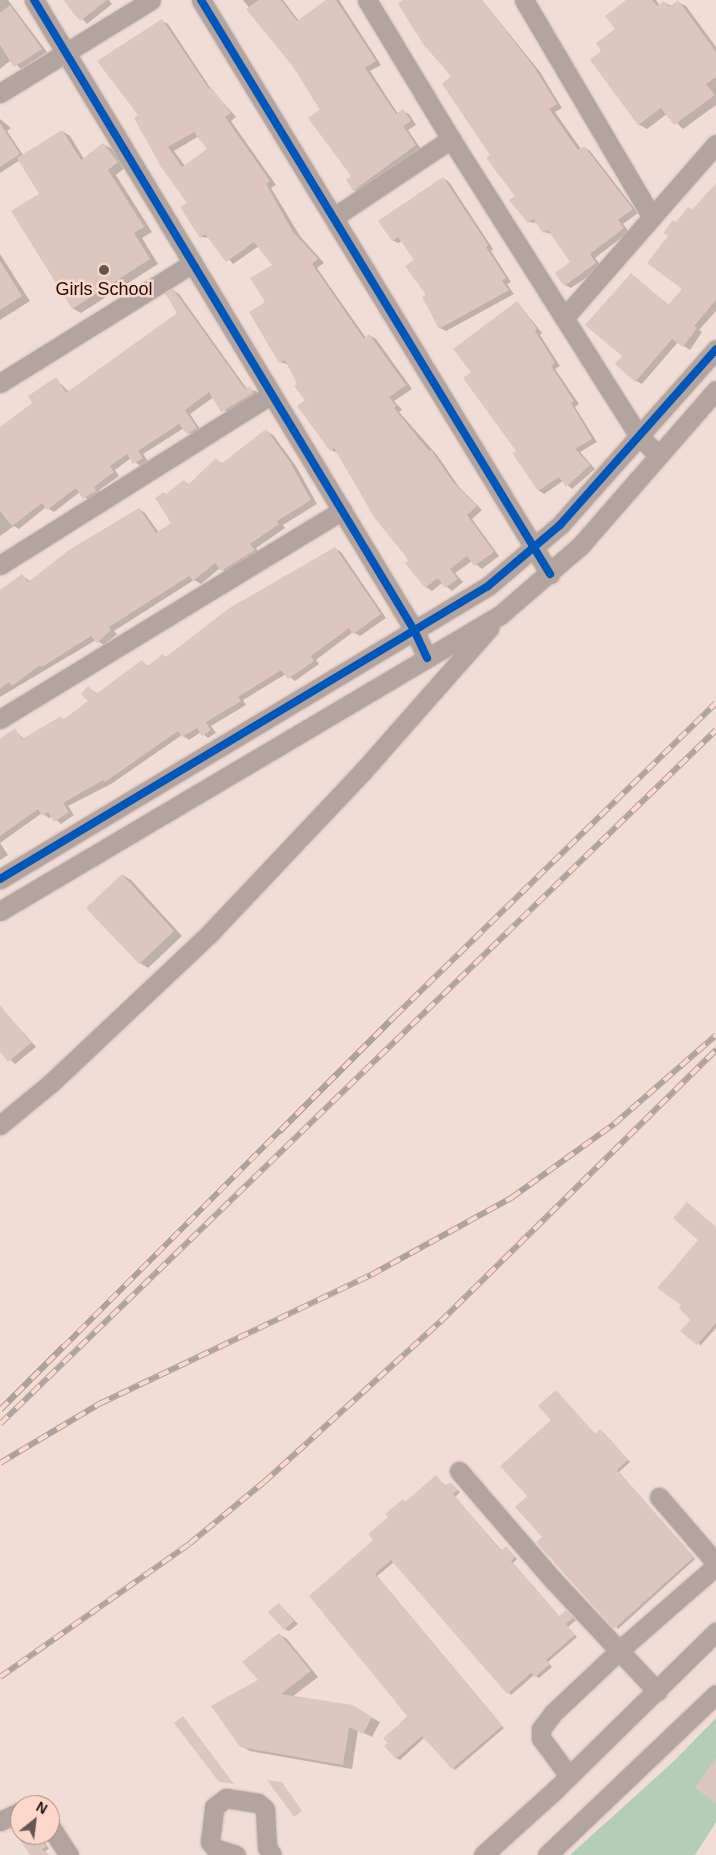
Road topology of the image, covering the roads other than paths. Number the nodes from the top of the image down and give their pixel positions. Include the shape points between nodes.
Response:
1 (34, 0) edge
2 (151, 0) edge
3 (201, 0) edge
4 (367, 0) edge
5 (524, 0) edge
6 (66, 54) junction
7 (0, 94) edge
8 (451, 139) junction
9 (716, 144) edge
10 (334, 217) junction
11 (652, 217) junction
12 (193, 264) junction
13 (564, 318) junction
14 (716, 349) edge
15 (0, 383) edge
16 (716, 390) edge
17 (272, 394) junction
18 (639, 436) junction
19 (658, 455) junction
20 (342, 510) junction
21 (536, 548) junction
22 (0, 565) edge
23 (550, 574) junction
24 (500, 615) junction
25 (414, 630) junction
26 (427, 658) junction
27 (0, 719) edge
28 (0, 879) edge
29 (0, 912) edge
30 (0, 1125) edge
31 (458, 1471) dead end
32 (659, 1497) dead end
33 (716, 1564) edge
34 (716, 1632) edge
35 (618, 1652) junction
36 (657, 1691) junction
37 (716, 1694) edge
38 (569, 1776) junction
39 (60, 1841) edge
40 (69, 1855) edge
41 (236, 1855) edge
42 (272, 1855) edge
43 (483, 1855) edge
44 (547, 1855) edge

1 - 6 street
2 - 6 street
3 - 10 street
4 - 8 street
5 - 11 street
6 - 7 street
6 - 12 street
8 - 10 street
8 - 13 street
9 - 11 street
10 - 21 street
11 - 13 street
12 - 15 street
12 - 17 street
13 - 18 street
14 - 18 street
16 - 19 street
17 - 20 street
17 - 22 street
18 - 19 street
18 - 21 street
19 - 23 street via 580,546
20 - 25 street
20 - 27 street
21 - 23 street
21 - 25 street via 488,586
23 - 24 street
24 - 26 street
24 - 30 street via 363,771 208,934 51,1083
25 - 26 street
25 - 28 street
26 - 29 street
31 - 35 street
32 - 33 street
33 - 35 street
34 - 36 street
35 - 36 street
35 - 38 street via 553,1713 541,1729 541,1738
36 - 38 street
37 - 44 street
38 - 43 street
39 - 40 street
41 - 42 street via 215,1848 210,1842 214,1807 226,1798 258,1803 265,1809 267,1847

